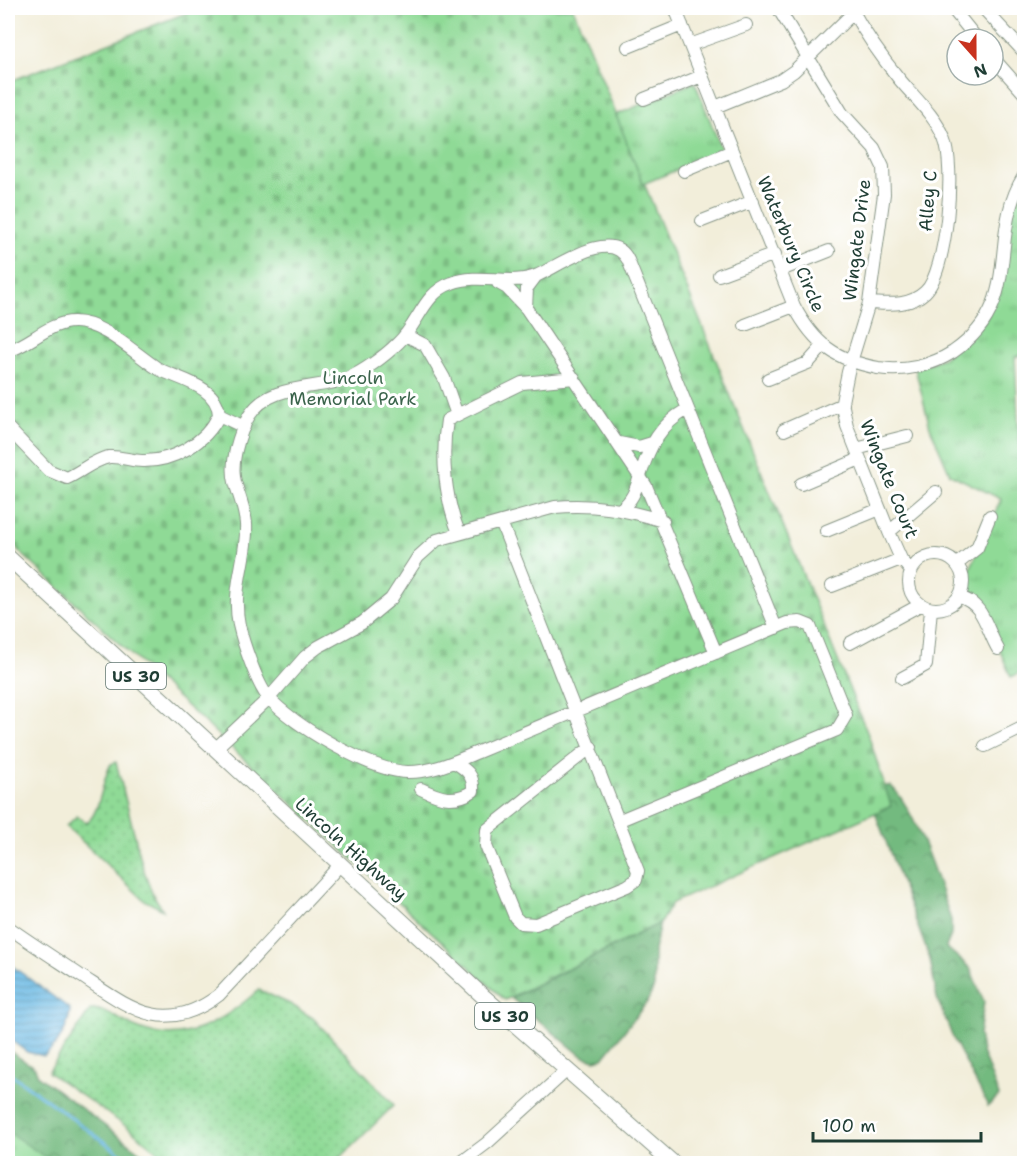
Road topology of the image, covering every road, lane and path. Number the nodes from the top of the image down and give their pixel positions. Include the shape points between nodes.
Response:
1 (675, 8) edge
2 (778, 8) edge
3 (854, 8) edge
4 (952, 8) edge
5 (983, 8) edge
6 (682, 25) junction
7 (746, 25) dead end
8 (967, 27) edge
9 (690, 45) junction
10 (628, 47) dead end
11 (1024, 52) edge
12 (807, 60) junction
13 (1005, 72) edge
14 (702, 76) junction
15 (1024, 93) edge
16 (644, 99) dead end
17 (715, 107) junction
18 (732, 151) junction
19 (684, 171) dead end
20 (1024, 176) edge
21 (753, 201) junction
22 (702, 221) dead end
23 (829, 251) dead end
24 (775, 254) junction
25 (781, 270) junction
26 (719, 275) dead end
27 (536, 276) junction
28 (496, 282) junction
29 (869, 303) junction
30 (794, 306) junction
31 (526, 309) junction
32 (745, 325) dead end
33 (405, 335) junction
34 (824, 345) junction
35 (8, 351) edge
36 (850, 363) junction
37 (574, 378) junction
38 (768, 379) dead end
39 (843, 404) junction
40 (686, 410) junction
41 (219, 415) junction
42 (457, 415) junction
43 (244, 427) junction
44 (8, 428) edge
45 (783, 430) dead end
46 (907, 436) dead end
47 (619, 443) junction
48 (652, 443) junction
49 (858, 454) junction
50 (640, 476) junction
51 (801, 484) dead end
52 (936, 492) dead end
53 (621, 509) junction
54 (880, 509) junction
55 (990, 516) dead end
56 (663, 521) junction
57 (501, 522) junction
58 (826, 531) dead end
59 (889, 532) junction
60 (459, 533) junction
61 (8, 557) edge
62 (902, 559) junction
63 (957, 564) junction
64 (911, 571) junction
65 (832, 586) dead end
66 (959, 597) junction
67 (926, 607) junction
68 (776, 628) junction
69 (849, 643) dead end
70 (998, 649) dead end
71 (716, 653) junction
72 (902, 678) dead end
73 (269, 698) junction
74 (577, 711) junction
75 (1024, 727) edge
76 (985, 746) dead end
77 (591, 747) junction
78 (215, 749) junction
79 (454, 762) junction
80 (421, 789) dead end
81 (620, 820) junction
82 (340, 865) junction
83 (8, 927) edge
84 (566, 1071) junction
85 (459, 1164) edge
86 (674, 1164) edge

1 - 6 street, Waterbury Circle
2 - 12 street, Wingate Drive
3 - 12 street
3 - 29 street, Alley C via 898,77 938,124 949,156 951,177 935,280 910,302
4 - 8 street
5 - 11 street
6 - 9 street, Waterbury Circle
6 - 10 street
7 - 9 street
9 - 14 street, Waterbury Circle
12 - 17 street via 781,80
12 - 29 street, Wingate Drive via 842,113 874,148 883,167 884,194
13 - 15 street
14 - 16 street
14 - 17 street, Waterbury Circle
17 - 18 street, Waterbury Circle
18 - 19 street
18 - 21 street, Waterbury Circle
20 - 36 street, Waterbury Circle via 1011,211 997,296 968,341 944,358 915,368 888,369
21 - 22 street
21 - 24 street, Waterbury Circle
23 - 25 street
24 - 25 street, Waterbury Circle
24 - 26 street
25 - 30 street, Waterbury Circle
27 - 28 street
27 - 31 street via 527,288
27 - 40 street via 601,246 620,249 628,260
28 - 31 street
28 - 33 street via 463,280 441,288 424,305
29 - 36 street, Wingate Drive
30 - 32 street
30 - 34 street, Waterbury Circle
31 - 37 street
33 - 42 street via 425,345 444,378
33 - 43 street via 348,378 270,398 250,415
34 - 36 street, Waterbury Circle
34 - 38 street via 808,363
35 - 41 street via 64,322 84,324 119,340 158,368 191,381 212,398
36 - 39 street, Wingate Court
37 - 42 street via 522,383
37 - 47 street
39 - 45 street
39 - 49 street, Wingate Court
40 - 48 street via 662,428
40 - 68 street via 699,431
41 - 43 street
41 - 44 street via 198,440 165,459 107,458 67,478 48,470
42 - 60 street via 447,420 443,443 452,517
43 - 73 street via 234,470 246,527 238,572 237,609 243,639
46 - 49 street
47 - 48 street via 639,447
47 - 50 street
48 - 50 street
49 - 51 street
49 - 54 street, Wingate Court
50 - 53 street via 635,492
50 - 56 street
52 - 59 street
53 - 56 street
53 - 57 street via 572,505
54 - 58 street
54 - 59 street, Wingate Court
55 - 63 street via 977,548
56 - 71 street
57 - 60 street
57 - 74 street
59 - 62 street, Wingate Court
60 - 73 street via 428,547 391,599 362,623 305,657
61 - 78 main road, Lincoln Highway / US 30
62 - 64 street, Wingate Court
62 - 65 street
63 - 64 street, Wingate Court via 944,556 928,556
63 - 66 street via 963,577
64 - 67 street, Wingate Court via 911,593
66 - 67 street via 946,608
66 - 70 street via 980,609
67 - 69 street
67 - 72 street via 926,665
68 - 71 street
68 - 81 street via 800,622 813,631 844,709 844,721 830,734
71 - 74 street
73 - 78 street
73 - 79 street via 326,741 387,769 420,771
74 - 77 street
74 - 79 street
75 - 76 street
77 - 81 street
77 - 81 street via 487,830 486,846 517,920 525,925 536,924 632,883 638,876 637,864
78 - 82 main road, Lincoln Highway / US 30
79 - 80 street via 474,780 473,791 450,800
82 - 83 street via 219,995 179,1016 134,1011
82 - 84 main road, Lincoln Highway / US 30
84 - 85 street
84 - 86 main road, Lincoln Highway / US 30

